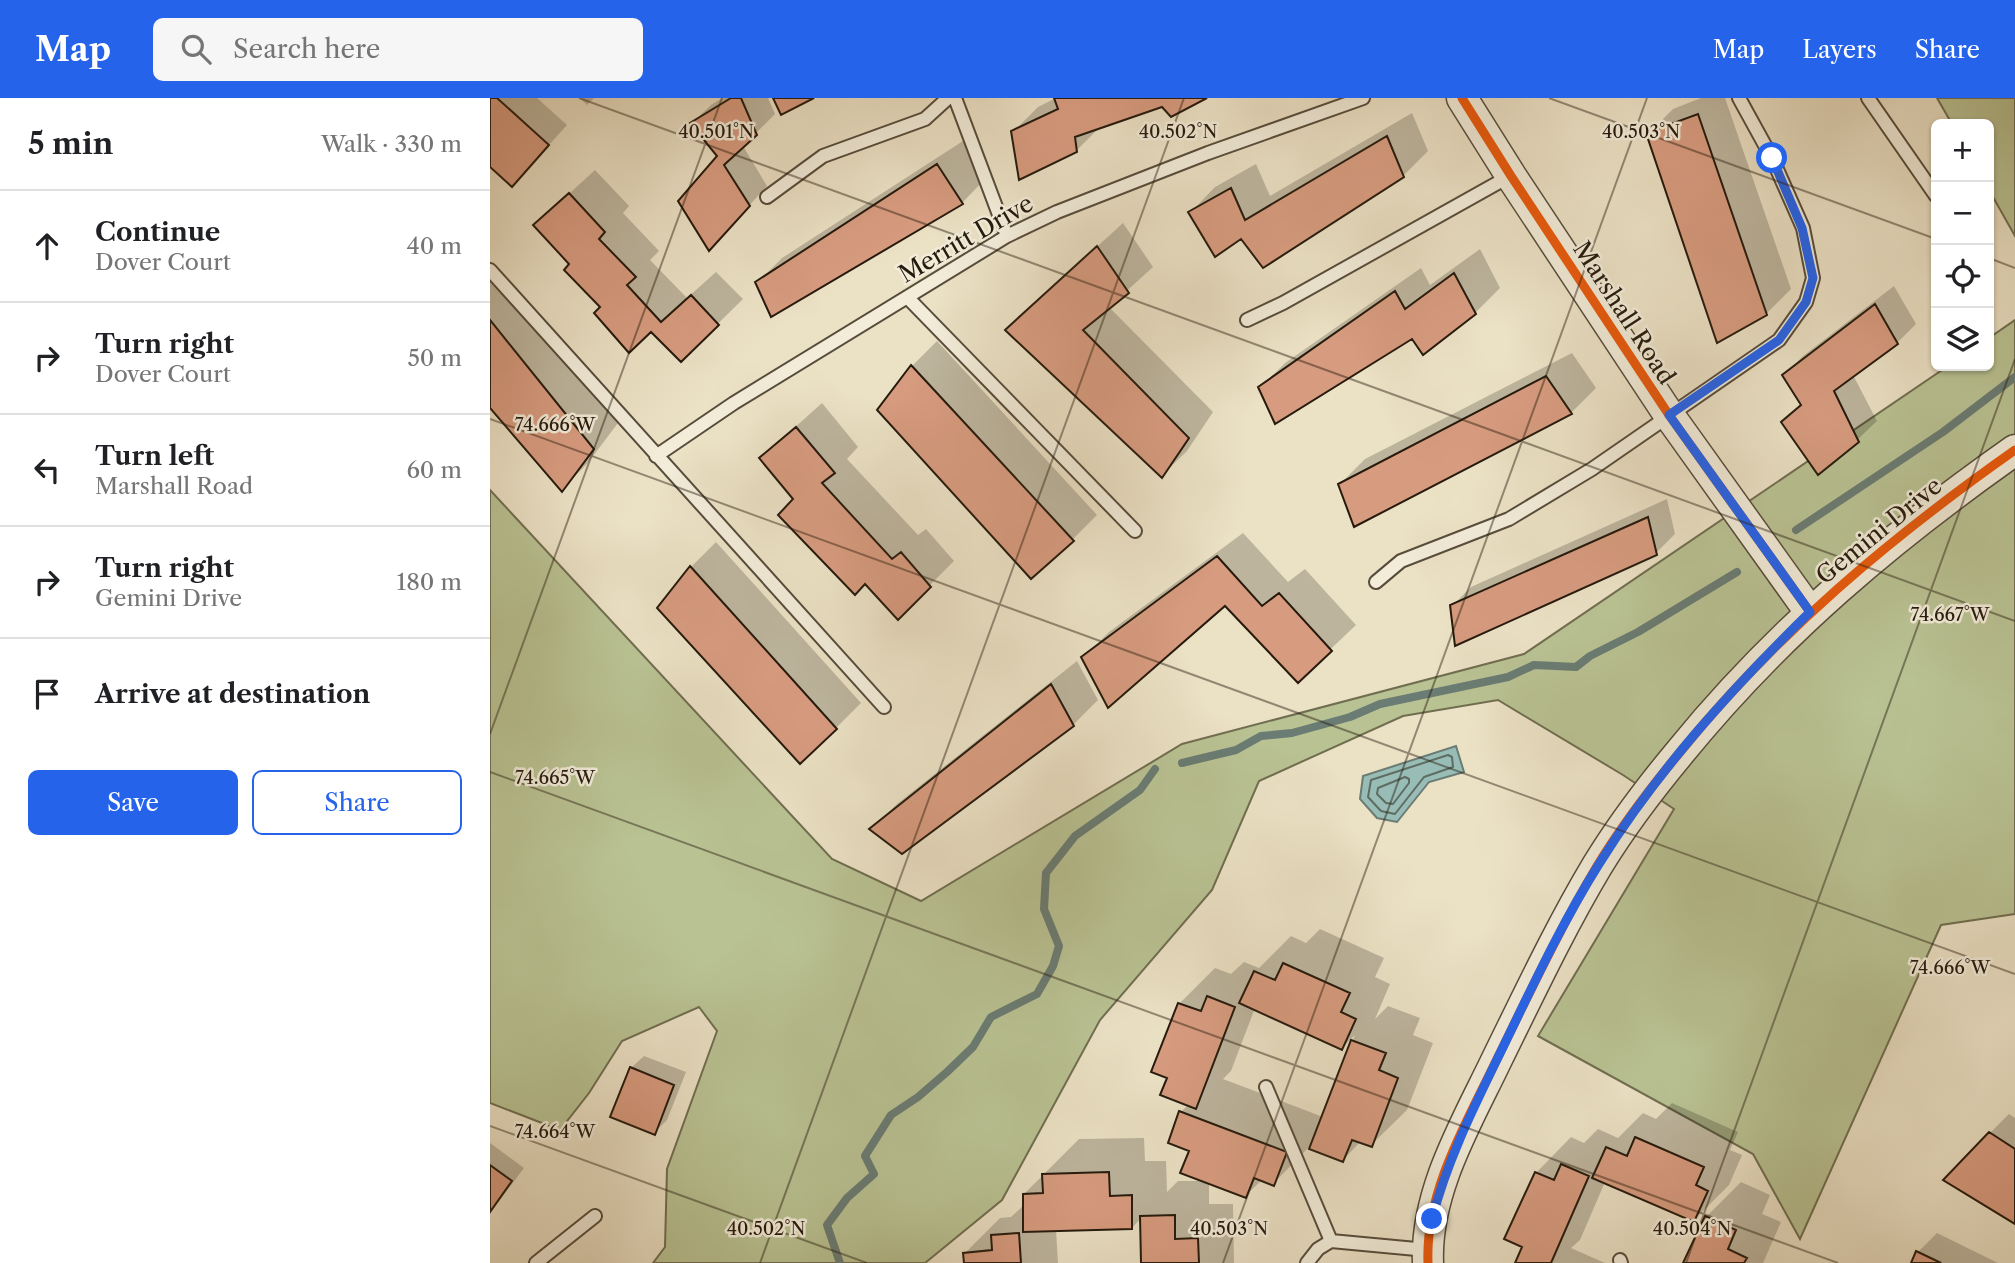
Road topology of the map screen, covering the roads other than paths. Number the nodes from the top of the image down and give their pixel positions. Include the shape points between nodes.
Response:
1 (948, 98) edge
2 (955, 98) edge
3 (1363, 98) edge
4 (1462, 98) edge
5 (1739, 98) edge
6 (1868, 98) edge
7 (1511, 176) junction
8 (1931, 189) edge
9 (767, 197) dead end
10 (1007, 236) junction
11 (490, 270) edge
12 (907, 297) junction
13 (1247, 320) dead end
14 (1669, 415) junction
15 (2015, 450) edge
16 (656, 456) junction
17 (1135, 531) dead end
18 (1376, 582) dead end
19 (1810, 612) junction
20 (884, 708) dead end
21 (1266, 1087) dead end
22 (595, 1216) dead end
23 (1331, 1241) junction
24 (1428, 1256) edge
25 (536, 1263) edge
26 (1307, 1263) edge

1 - 9 lane via 925,119 823,156
2 - 10 lane
3 - 10 lane, Merritt Drive via 1208,153
4 - 7 street, Marshall Road
5 - 14 lane via 1772,158 1802,228 1813,278 1806,302 1779,340
6 - 8 lane
7 - 13 lane
7 - 14 street, Marshall Road
10 - 12 lane, Merritt Drive
11 - 16 lane
12 - 16 lane, Merritt Drive
12 - 17 lane
14 - 18 lane via 1509,519 1401,561
14 - 19 street, Marshall Road
15 - 19 street, Gemini Drive via 1882,550
16 - 20 lane
19 - 24 street, Gemini Drive via 1705,722 1597,866 1539,973 1455,1147 1435,1208
21 - 23 lane
22 - 25 lane
23 - 24 lane
23 - 26 lane

